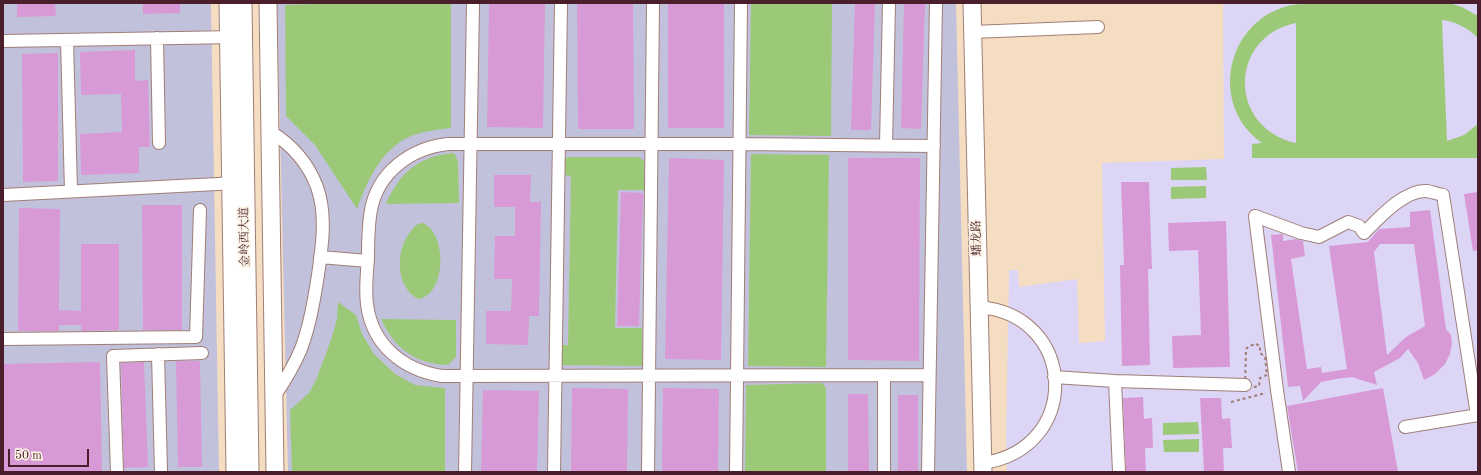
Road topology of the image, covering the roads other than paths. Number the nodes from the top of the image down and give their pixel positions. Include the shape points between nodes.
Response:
1 (228, 3) edge
2 (242, 3) edge
3 (254, 3) edge
4 (268, 3) edge
5 (473, 3) edge
6 (561, 3) edge
7 (653, 3) edge
8 (741, 3) edge
9 (889, 3) edge
10 (936, 3) edge
11 (972, 3) edge
12 (1098, 27) dead end
13 (972, 32) junction
14 (236, 37) junction
15 (157, 38) junction
16 (67, 40) junction
17 (3, 42) edge
18 (271, 132) junction
19 (159, 143) dead end
20 (471, 144) junction
21 (559, 144) junction
22 (652, 144) junction
23 (739, 144) junction
24 (886, 146) junction
25 (934, 146) junction
26 (238, 183) junction
27 (71, 191) junction
28 (3, 195) edge
29 (200, 210) dead end
30 (320, 257) junction
31 (368, 261) junction
32 (978, 307) junction
33 (3, 339) edge
34 (202, 353) dead end
35 (158, 354) junction
36 (929, 374) junction
37 (737, 375) junction
38 (884, 375) junction
39 (467, 376) junction
40 (555, 376) junction
41 (649, 376) junction
42 (1054, 377) junction
43 (1115, 381) junction
44 (1245, 385) road end
45 (274, 397) junction
46 (1478, 415) edge
47 (1405, 427) dead end
48 (983, 467) edge
49 (117, 472) edge
50 (161, 472) edge
51 (234, 472) edge
52 (249, 472) edge
53 (260, 472) edge
54 (275, 472) edge
55 (466, 472) edge
56 (554, 472) edge
57 (648, 472) edge
58 (736, 472) edge
59 (884, 472) edge
60 (928, 472) edge
61 (1119, 472) edge
62 (1289, 472) edge

1 - 14 street
2 - 14 main road, 金岭西大道
3 - 53 main road, 金岭西大道
4 - 18 street
5 - 20 street
6 - 21 street
7 - 22 street
8 - 23 street
9 - 24 street
10 - 25 street
11 - 13 street, 蟠龙路
12 - 13 street
13 - 32 street, 蟠龙路
14 - 15 street
14 - 26 main road, 金岭西大道
15 - 16 street
15 - 19 street
16 - 17 street
16 - 27 street
18 - 30 street via 299,155 317,187 323,220
18 - 45 street
20 - 21 street
20 - 31 street via 429,147 410,155 393,168 379,187 371,208
20 - 39 street
21 - 22 street
21 - 40 street
22 - 23 street
22 - 41 street
23 - 24 street
23 - 37 street
24 - 25 street
25 - 36 street
26 - 27 street
26 - 51 street
26 - 52 main road, 金岭西大道
27 - 28 street
29 - 33 street via 196,337
30 - 31 street
30 - 45 street via 306,333 293,366
31 - 39 street via 366,294 369,311 374,327 386,346 402,361 421,371 442,376
32 - 42 street via 1010,314 1028,326 1047,351 1052,361
32 - 48 street, 蟠龙路
34 - 35 street
35 - 49 street via 113,356
35 - 50 street
36 - 38 street
36 - 60 street
37 - 38 street
37 - 41 street
37 - 58 street
38 - 59 street
39 - 40 street
39 - 55 street
40 - 41 street
40 - 56 street
41 - 57 street
42 - 43 street
42 - 48 street via 1053,404 1045,424 1038,433 1014,454
43 - 44 street
43 - 61 street
45 - 54 street
46 - 47 street
46 - 62 street via 1442,195 1426,191 1409,195 1364,233 1359,226 1348,222 1319,237 1255,216

